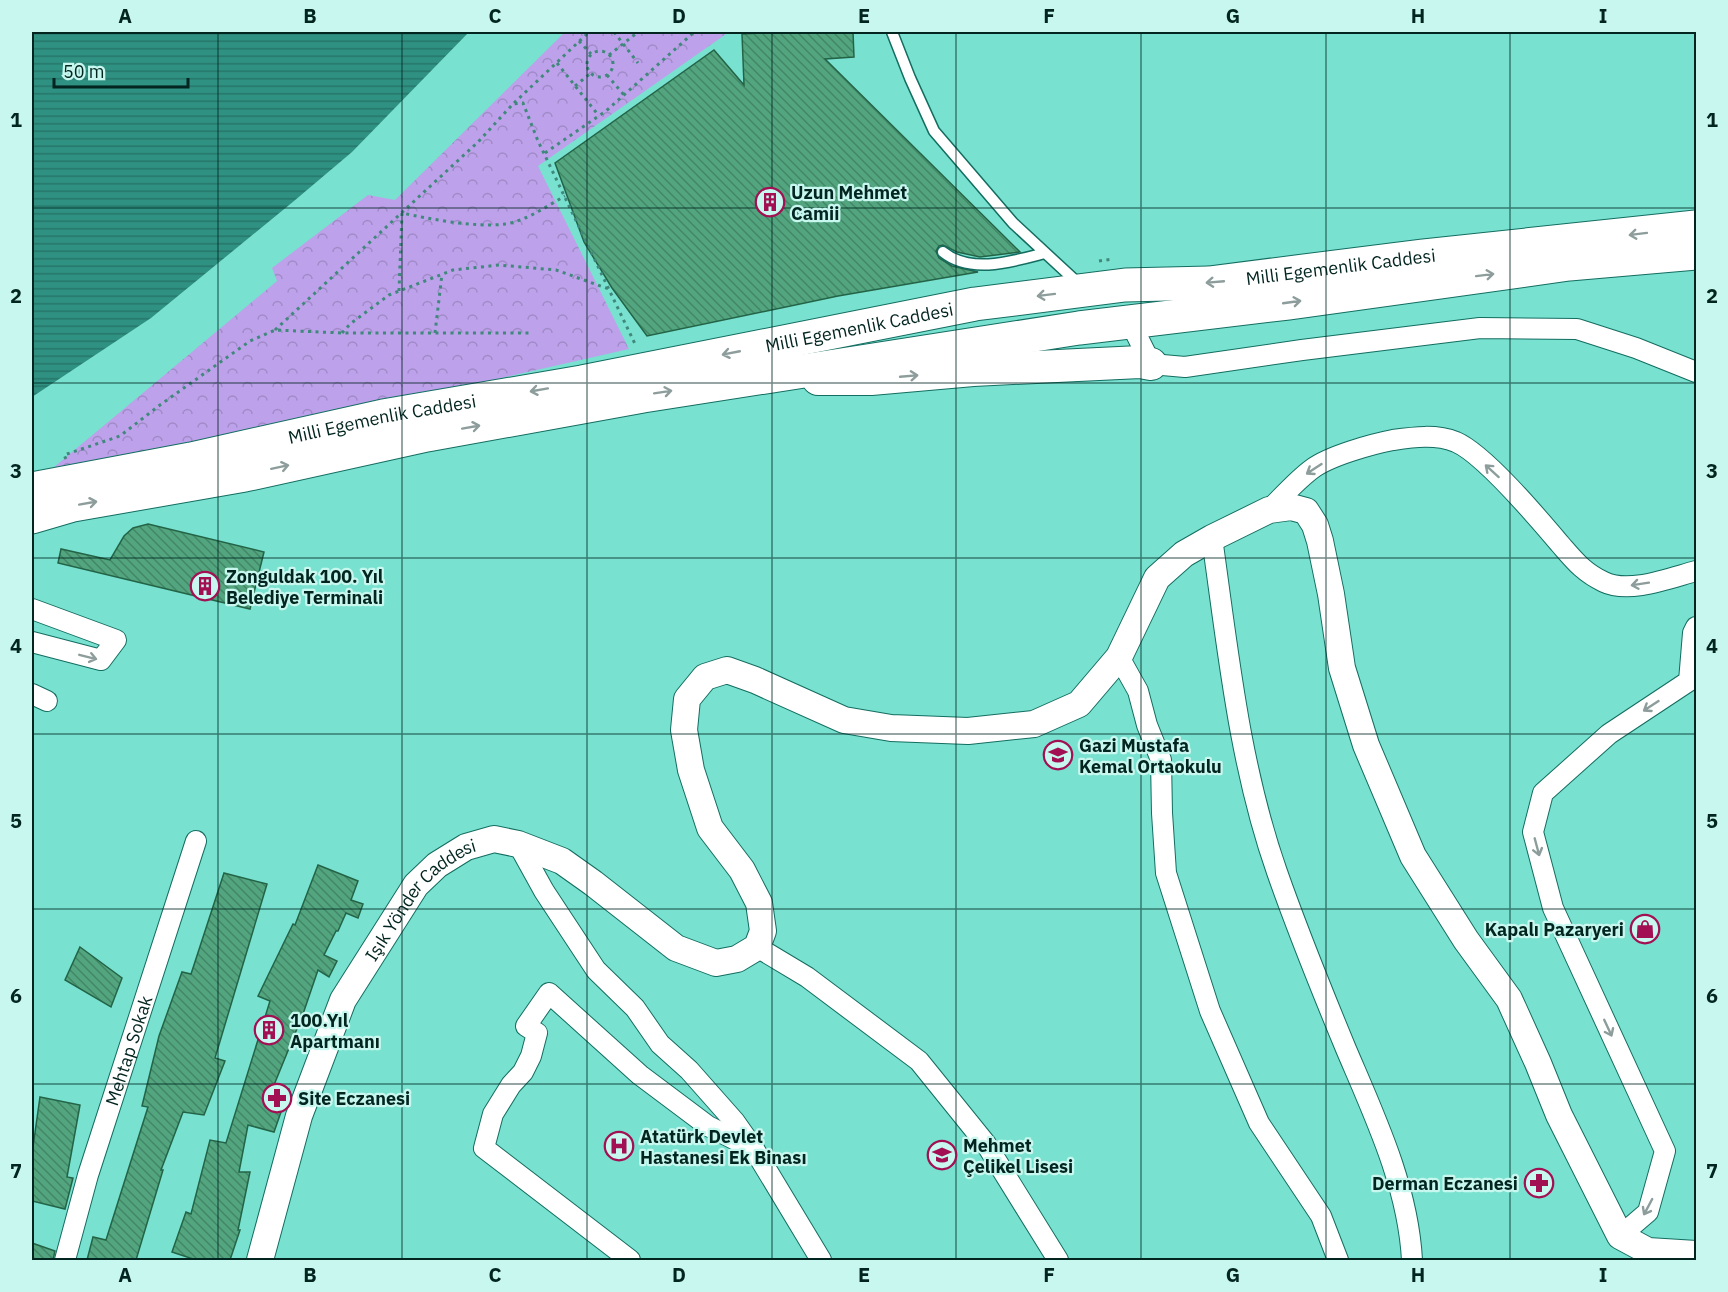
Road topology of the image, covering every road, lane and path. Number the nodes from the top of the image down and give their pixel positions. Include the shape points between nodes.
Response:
1 (589, 32) edge
2 (614, 32) edge
3 (638, 32) edge
4 (689, 32) edge
5 (891, 32) edge
6 (579, 41) junction
7 (623, 44) junction
8 (591, 54) junction
9 (609, 55) junction
10 (557, 63) junction
11 (638, 63) dead end
12 (591, 73) junction
13 (607, 75) junction
14 (575, 86) junction
15 (624, 95) junction
16 (513, 104) junction
17 (599, 116) junction
18 (545, 153) junction
19 (565, 196) junction
20 (402, 213) junction
21 (1696, 227) edge
22 (943, 252) dead end
23 (1046, 253) junction
24 (1696, 253) edge
25 (442, 274) junction
26 (1125, 285) junction
27 (609, 289) junction
28 (1085, 290) junction
29 (399, 291) junction
30 (1130, 322) junction
31 (1091, 327) junction
32 (275, 330) dead end
33 (342, 333) dead end
34 (435, 333) dead end
35 (638, 351) dead end
36 (1146, 363) junction
37 (1696, 372) edge
38 (724, 383) junction
39 (190, 459) junction
40 (32, 483) edge
41 (32, 489) edge
42 (1269, 510) junction
43 (32, 517) edge
44 (1212, 538) junction
45 (1696, 571) edge
46 (32, 609) edge
47 (1696, 627) edge
48 (32, 642) edge
49 (1119, 657) junction
50 (1693, 687) edge
51 (196, 842) dead end
52 (518, 844) junction
53 (757, 947) junction
54 (754, 1149) junction
55 (1620, 1236) junction
56 (1696, 1254) edge
57 (64, 1260) edge
58 (260, 1260) edge
59 (630, 1260) edge
60 (821, 1260) edge
61 (1058, 1260) edge
62 (1338, 1260) edge
63 (1412, 1260) edge

1 - 6 path
2 - 7 path
3 - 7 path
4 - 15 path via 692,34
5 - 23 lane via 934,131 1013,223
6 - 8 path
6 - 10 path
7 - 9 path
7 - 11 path
8 - 9 path via 598,50
8 - 12 path via 587,61
9 - 13 path via 613,63
10 - 14 path
10 - 16 path
12 - 13 path via 598,77
12 - 14 path
13 - 15 path
14 - 17 path
15 - 17 path
16 - 18 path via 523,103
16 - 20 path
17 - 18 path
18 - 19 path
19 - 20 path via 505,224 436,220
19 - 27 path
20 - 29 path
20 - 32 path
21 -> 26 highway, Milli Egemenlik Caddesi via 1209,283
22 - 23 lane via 971,265
23 - 28 lane
30 -> 24 highway, Milli Egemenlik Caddesi via 1558,266
25 - 27 path via 499,265 556,270
25 - 29 path
25 - 34 path
26 - 28 highway, Milli Egemenlik Caddesi
26 - 30 highway
27 - 35 path
28 - 31 highway
28 -> 39 highway, Milli Egemenlik Caddesi via 975,304 383,417
29 - 33 path
30 - 31 highway, Milli Egemenlik Caddesi
30 - 36 street
31 - 36 main road via 1105,351
31 - 38 highway, Milli Egemenlik Caddesi
36 - 37 street via 1185,367 1480,328 1576,329
38 -> 36 main road
43 -> 38 highway, Milli Egemenlik Caddesi via 73,505 245,475 427,435
39 - 40 highway via 166,458
39 - 41 highway, Milli Egemenlik Caddesi
42 - 44 street
45 -> 42 street via 1622,587 1604,582 1578,566 1500,478 1476,457 1456,442 1422,435 1343,454 1313,468
42 - 55 street via 1291,507 1306,511 1315,525 1342,668 1366,745 1409,846 1466,940 1509,999 1559,1115
44 - 49 street via 1184,554 1157,578
44 - 63 street via 1243,748 1276,869 1396,1173
48 -> 46 street via 101,660 116,640
47 - 50 street
49 - 53 street via 1079,704 1034,724 969,731 891,728 844,720 727,670 705,677 687,699 684,730 691,770 710,828 742,870 759,903 763,931
49 - 62 street via 1138,691 1161,760 1166,873 1210,1011 1259,1123 1321,1216
50 -> 55 street via 1609,734 1543,793 1533,832 1553,908 1665,1150 1648,1212
51 - 57 street, Mehtap Sokak
52 - 53 street, Işık Yönder Caddesi via 562,861 676,948 716,963 737,959
52 - 54 street via 596,970 635,1008 660,1044 689,1070
52 - 58 street, Işık Yönder Caddesi via 494,838 466,847 437,865 416,885 343,1000 298,1116
53 - 61 street via 807,977 919,1061 986,1144
54 - 59 street via 708,1126 640,1075 549,993 526,1026 537,1033 531,1056 493,1114 484,1148
54 - 60 street
55 - 56 street via 1648,1251

